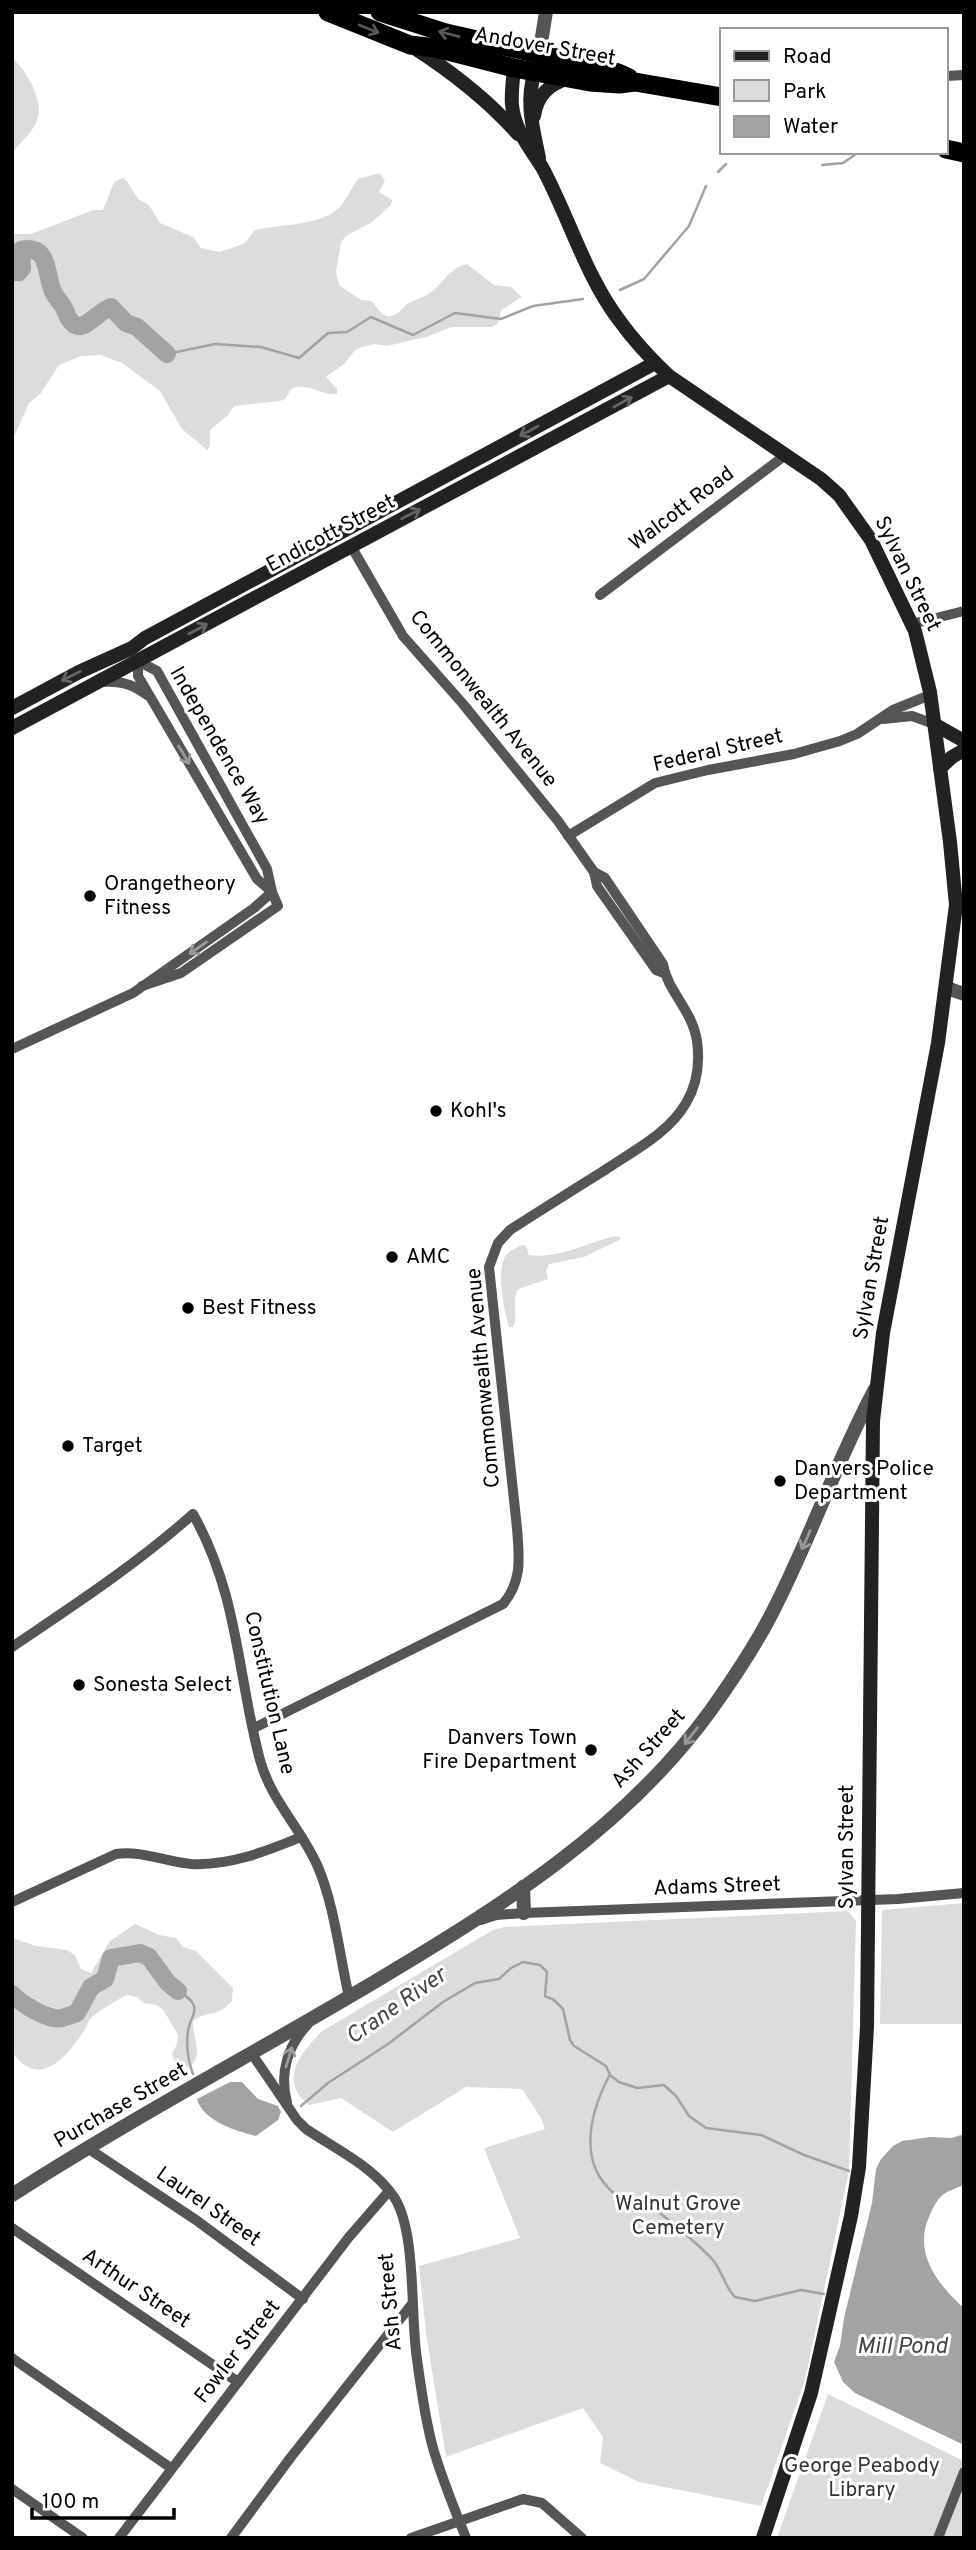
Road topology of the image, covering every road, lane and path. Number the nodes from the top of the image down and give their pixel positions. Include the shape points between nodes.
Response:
1 (328, 12) edge
2 (380, 12) edge
3 (547, 12) edge
4 (410, 45) junction
5 (515, 59) junction
6 (537, 63) junction
7 (569, 78) junction
8 (635, 82) junction
9 (720, 97) edge
10 (533, 125) junction
11 (524, 140) junction
12 (541, 167) junction
13 (636, 341) junction
14 (655, 363) junction
15 (636, 373) junction
16 (669, 376) junction
17 (568, 410) junction
18 (577, 427) junction
19 (787, 454) junction
20 (342, 532) junction
21 (351, 546) junction
22 (600, 595) dead end
23 (964, 611) edge
24 (912, 624) junction
25 (135, 654) junction
26 (99, 682) junction
27 (930, 695) junction
28 (149, 696) junction
29 (12, 708) edge
30 (883, 719) junction
31 (934, 724) junction
32 (12, 728) edge
33 (964, 741) edge
34 (964, 750) edge
35 (940, 768) junction
36 (568, 836) junction
37 (272, 892) junction
38 (142, 986) junction
39 (947, 988) junction
40 (964, 994) edge
41 (12, 1049) edge
42 (875, 1390) junction
43 (12, 1647) edge
44 (254, 1728) junction
45 (301, 1837) junction
46 (523, 1887) junction
47 (964, 1893) edge
48 (868, 1900) junction
49 (12, 1902) edge
50 (524, 1913) junction
51 (472, 1924) junction
52 (349, 1997) junction
53 (318, 2015) junction
54 (252, 2054) junction
55 (289, 2108) junction
56 (89, 2149) junction
57 (389, 2191) junction
58 (12, 2195) edge
59 (12, 2228) edge
60 (303, 2300) junction
61 (412, 2304) junction
62 (12, 2358) edge
63 (238, 2382) junction
64 (172, 2468) junction
65 (964, 2472) edge
66 (12, 2489) edge
67 (459, 2521) junction
68 (83, 2538) edge
69 (118, 2538) edge
70 (231, 2538) edge
71 (411, 2538) edge
72 (466, 2538) edge
73 (582, 2538) edge
74 (764, 2538) edge
75 (938, 2538) edge

1 -> 4 highway, Andover Street
5 -> 2 highway, Andover Street
3 - 6 street
4 - 5 highway, Andover Street
4 - 11 main road via 461,79
5 - 6 highway, Andover Street
5 - 11 main road, Sylvan Street via 512,106
6 - 7 highway, Andover Street
6 - 8 highway, Andover Street via 618,73
6 - 10 main road, Sylvan Street via 530,86
7 - 8 highway, Andover Street
7 - 10 main road via 553,84 540,97
8 - 9 highway, Andover Street
10 - 12 main road, Sylvan Street
11 - 12 main road, Sylvan Street
12 - 13 main road, Sylvan Street via 601,291
13 - 14 main road, Sylvan Street
13 - 15 main road
14 - 15 main road, Endicott Street
14 - 16 main road, Sylvan Street
15 - 17 main road, Endicott Street
18 -> 16 main road, Endicott Street
16 - 19 main road, Sylvan Street
17 - 18 main road
17 -> 20 main road, Endicott Street
21 -> 18 main road, Endicott Street
19 - 22 street, Walcott Road
19 - 24 main road, Sylvan Street via 839,495 854,514
20 - 21 main road
20 - 25 main road, Endicott Street via 145,638
25 -> 21 main road, Endicott Street
21 - 36 street, Commonwealth Avenue via 409,644
23 - 24 street
24 - 27 main road, Sylvan Street
25 - 26 main road, Endicott Street
25 - 28 street, Independence Way via 138,677
25 -> 29 main road, Endicott Street via 79,672
25 - 37 street, Independence Way via 157,671 267,869
26 - 28 street, Independence Way via 132,684
26 - 32 main road, Endicott Street
27 - 30 street, Federal Street
27 - 31 main road, Sylvan Street
28 -> 37 street, Independence Way via 257,879
30 - 31 street, Federal Street via 912,716
30 - 36 street, Federal Street via 857,734 815,748 656,783
31 - 33 main road
31 - 35 main road, Sylvan Street
34 - 35 main road
35 - 39 main road, Sylvan Street via 956,905
36 - 44 street, Commonwealth Avenue via 594,872 597,886 656,970 664,973 691,1017 699,1063 695,1085 673,1121 644,1144 510,1230 498,1243 489,1267 519,1564 512,1593 492,1610
37 -> 38 street, Independence Way
37 - 38 street, Independence Way via 278,906 181,973
38 - 41 street, Independence Way
39 - 40 street
39 - 42 main road, Sylvan Street
42 -> 46 street, Ash Street via 778,1603 710,1712 665,1766 602,1829
42 - 48 main road, Sylvan Street
43 - 44 street, Constitution Lane via 101,1587 193,1514 229,1604
44 - 45 street, Constitution Lane via 269,1785
45 - 49 street via 252,1856 192,1864 131,1852 116,1854
45 - 52 street, Constitution Lane via 327,1896
46 - 50 street
46 - 51 street, Ash Street
47 - 48 street, Adams Street
48 - 50 street, Adams Street
48 - 74 main road, Sylvan Street via 867,2027 856,2191 811,2393
50 - 51 street, Adams Street via 496,1915
51 - 52 street, Ash Street
52 - 53 street, Ash Street
53 - 54 street, Ash Street
55 -> 53 street, Ash Street via 284,2080 289,2052
54 - 55 street, Ash Street
54 - 56 street, Purchase Street
55 - 57 street, Ash Street via 306,2129 366,2169
56 - 58 street, Purchase Street
56 - 60 street, Laurel Street via 196,2220
57 - 60 street, Fowler Street
57 - 61 street, Ash Street via 402,2216
59 - 63 street, Arthur Street
60 - 63 street, Fowler Street
61 - 67 street, Ash Street via 428,2428
61 - 70 street
62 - 64 street
63 - 64 street, Fowler Street
64 - 69 street, Fowler Street
65 - 75 street
66 - 68 street
67 - 71 street
67 - 72 street, Ash Street
67 - 73 street via 514,2501 534,2500

